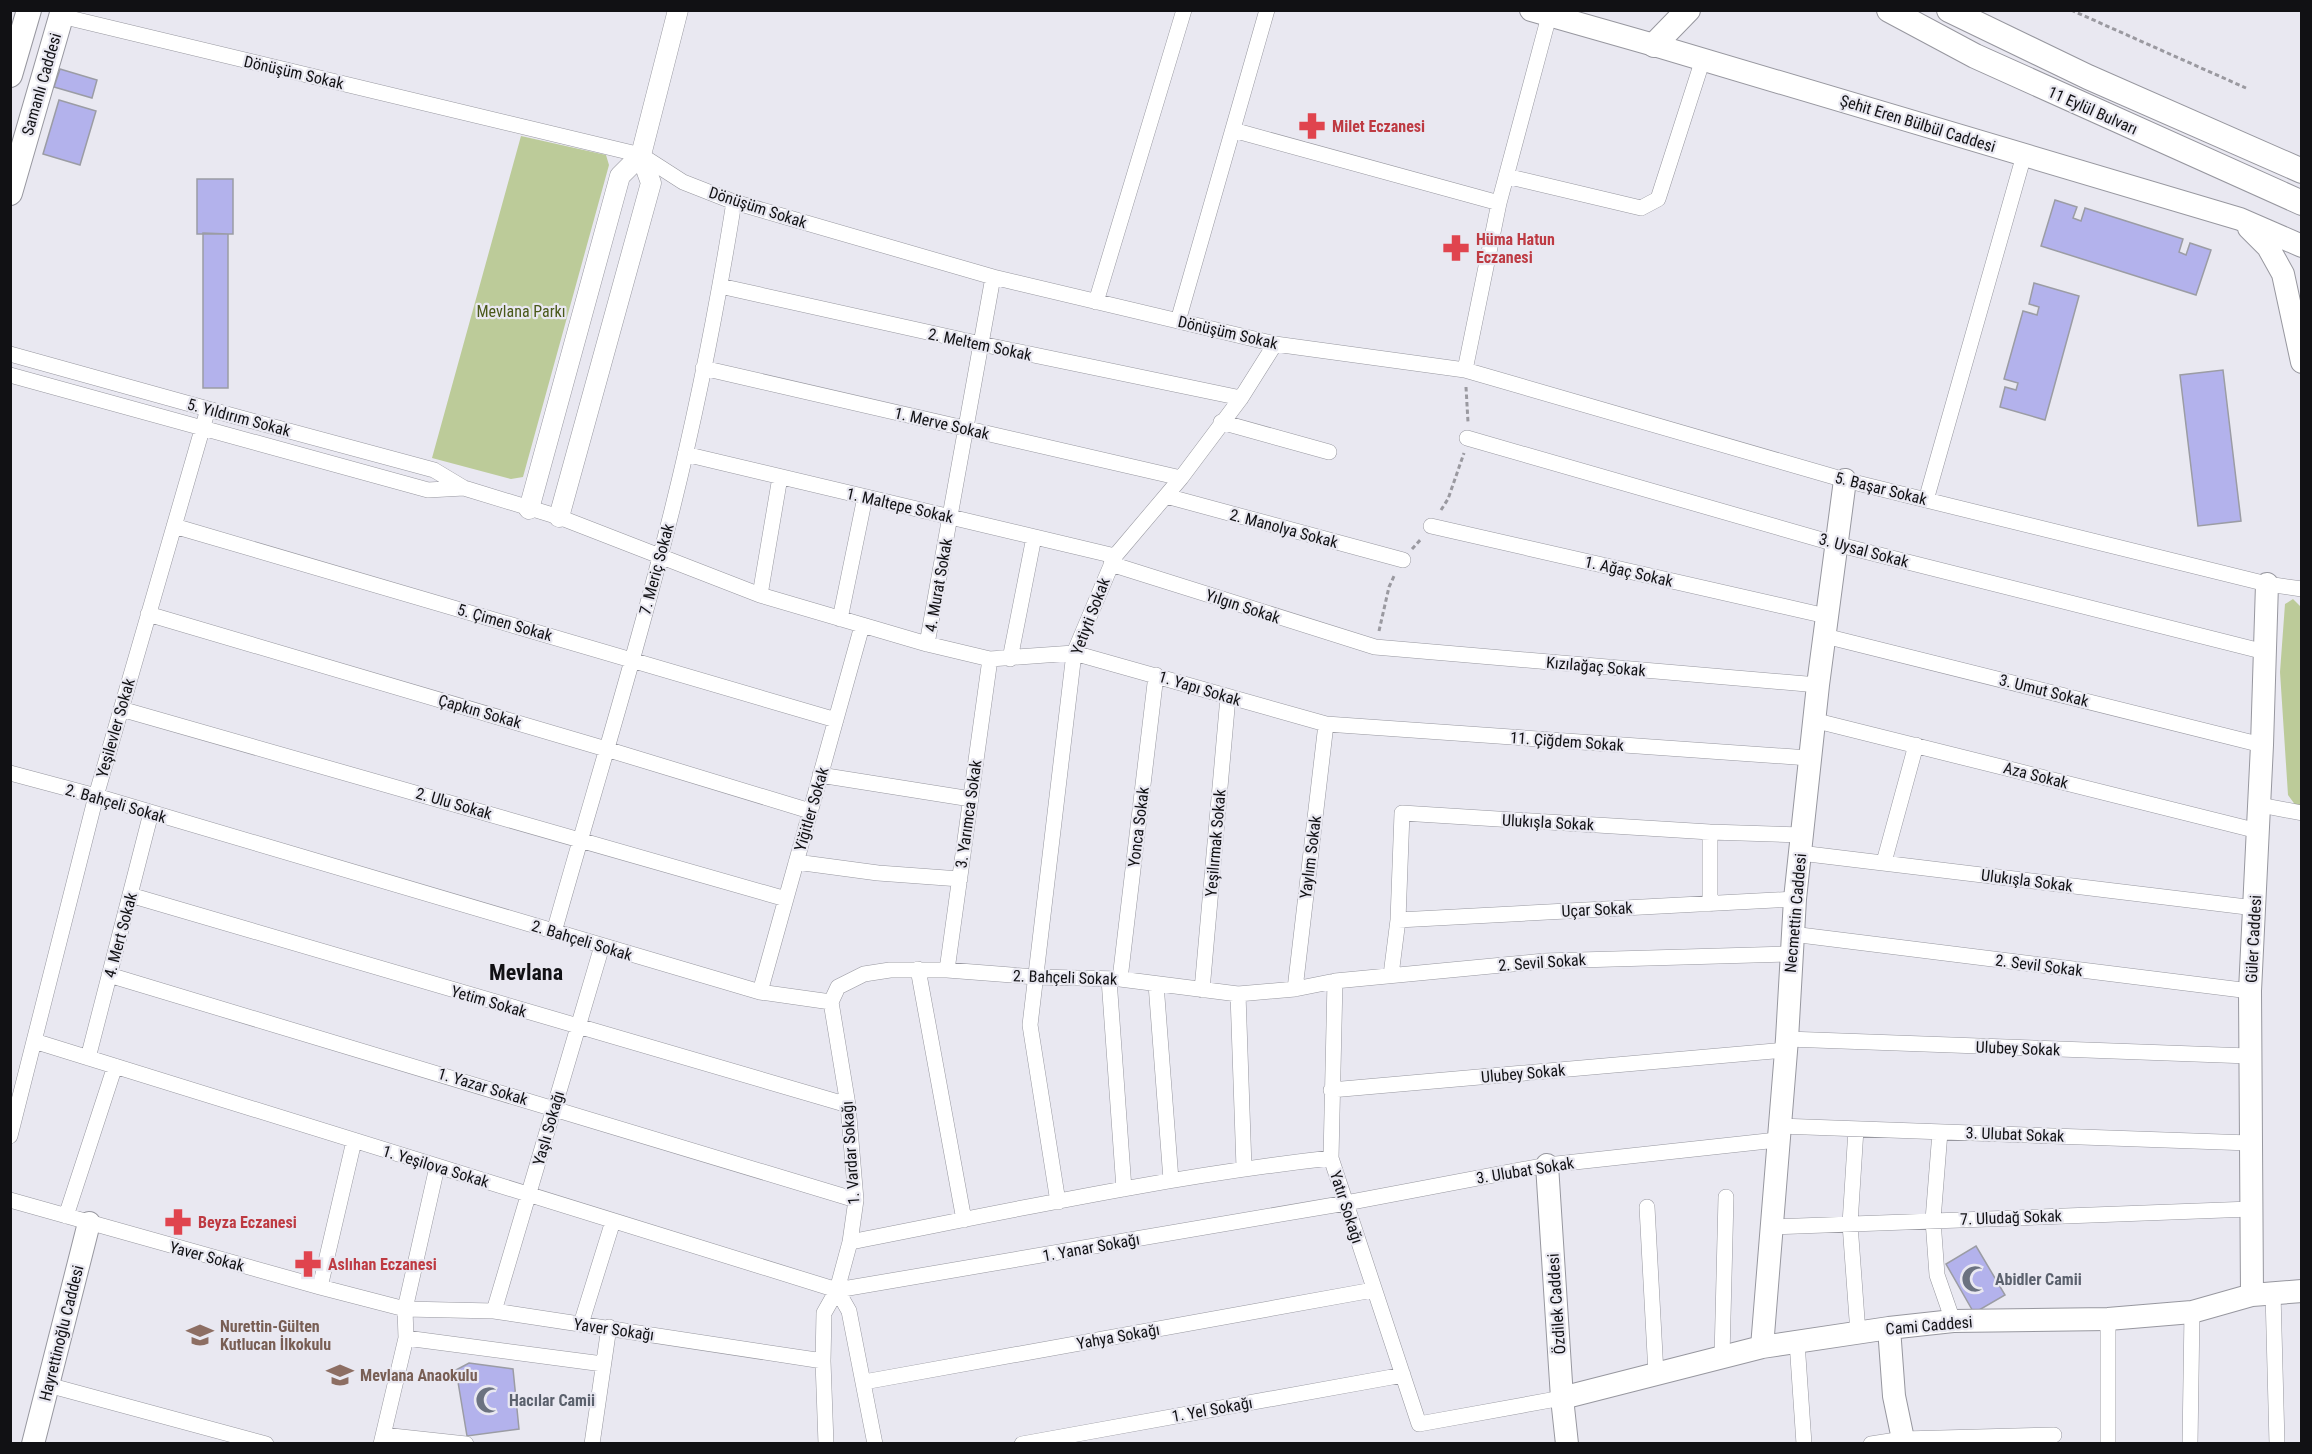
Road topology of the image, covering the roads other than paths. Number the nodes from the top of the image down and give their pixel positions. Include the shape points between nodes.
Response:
1 (29, 10) edge
2 (678, 10) edge
3 (1184, 10) edge
4 (1267, 10) edge
5 (1688, 10) edge
6 (1888, 10) edge
7 (1949, 10) edge
8 (1543, 12) edge
9 (62, 13) edge
10 (1654, 45) junction
11 (1703, 59) junction
12 (10, 75) edge
13 (1233, 130) junction
14 (641, 155) junction
15 (2024, 155) junction
16 (2301, 171) edge
17 (1506, 176) junction
18 (10, 193) edge
19 (734, 202) junction
20 (1499, 203) junction
21 (2301, 203) edge
22 (2240, 219) junction
23 (2301, 246) edge
24 (993, 277) junction
25 (720, 286) junction
26 (1096, 302) junction
27 (1178, 321) junction
28 (981, 344) junction
29 (1275, 344) junction
30 (10, 354) edge
31 (2301, 362) edge
32 (703, 368) junction
33 (1465, 370) junction
34 (10, 375) edge
35 (1241, 398) junction
36 (208, 409) junction
37 (1221, 422) junction
38 (202, 428) junction
39 (966, 428) junction
40 (1467, 438) dead end
41 (1329, 452) dead end
42 (685, 454) junction
43 (780, 477) junction
44 (1181, 478) junction
45 (1845, 480) junction
46 (464, 488) junction
47 (1166, 496) junction
48 (865, 497) junction
49 (1926, 500) junction
50 (529, 508) junction
51 (559, 517) junction
52 (950, 517) junction
53 (174, 526) junction
54 (1431, 526) dead end
55 (1034, 537) junction
56 (1836, 544) junction
57 (660, 558) junction
58 (1113, 560) junction
59 (1403, 560) dead end
60 (2267, 584) junction
61 (2301, 589) edge
62 (760, 595) junction
63 (148, 614) junction
64 (840, 619) junction
65 (862, 626) junction
66 (1826, 626) junction
67 (927, 644) junction
68 (1375, 647) joint
69 (2265, 652) junction
70 (1074, 653) junction
71 (631, 658) junction
72 (990, 659) junction
73 (1010, 659) junction
74 (1156, 675) junction
75 (1818, 685) junction
76 (1228, 697) junction
77 (121, 709) junction
78 (836, 720) junction
79 (1814, 720) junction
80 (1326, 724) junction
81 (1916, 745) junction
82 (2262, 745) junction
83 (606, 748) junction
84 (1809, 758) junction
85 (10, 773) edge
86 (820, 775) junction
87 (96, 796) junction
88 (970, 799) junction
89 (2260, 805) junction
90 (810, 811) junction
91 (151, 813) junction
92 (2301, 813) edge
93 (1710, 831) junction
94 (2258, 831) junction
95 (580, 839) junction
96 (1801, 844) junction
97 (796, 862) junction
98 (1884, 862) junction
99 (960, 879) junction
100 (130, 895) junction
101 (786, 899) junction
102 (1795, 899) junction
103 (1710, 904) junction
104 (2255, 908) junction
105 (1398, 920) junction
106 (554, 932) junction
107 (1792, 944) junction
108 (602, 946) junction
109 (918, 969) junction
110 (947, 970) junction
111 (110, 975) junction
112 (1391, 975) junction
113 (1036, 977) junction
114 (1114, 979) junction
115 (1335, 981) junction
116 (1156, 984) junction
117 (1295, 989) junction
118 (1202, 990) junction
119 (2250, 991) junction
120 (760, 992) junction
121 (1238, 994) junction
122 (831, 1002) junction
123 (578, 1027) junction
124 (34, 1041) junction
125 (1787, 1044) junction
126 (2249, 1056) junction
127 (88, 1058) junction
128 (115, 1066) junction
129 (1331, 1090) junction
130 (848, 1104) junction
131 (554, 1108) junction
132 (1856, 1129) junction
133 (1940, 1132) junction
134 (1778, 1133) junction
135 (10, 1136) edge
136 (354, 1141) junction
137 (2250, 1143) junction
138 (1331, 1158) junction
139 (1547, 1165) junction
140 (437, 1167) junction
141 (1244, 1168) junction
142 (1171, 1180) junction
143 (1124, 1189) junction
144 (529, 1195) junction
145 (1726, 1197) dead end
146 (10, 1200) edge
147 (856, 1200) junction
148 (1058, 1202) junction
149 (1346, 1203) junction
150 (1647, 1207) dead end
151 (2251, 1209) junction
152 (66, 1216) junction
153 (964, 1220) junction
154 (1934, 1220) junction
155 (613, 1221) junction
156 (89, 1223) junction
157 (1850, 1224) junction
158 (1771, 1227) junction
159 (850, 1242) junction
160 (320, 1287) junction
161 (837, 1290) junction
162 (1373, 1290) junction
163 (2301, 1291) edge
164 (2262, 1294) junction
165 (405, 1309) junction
166 (495, 1311) junction
167 (2192, 1312) junction
168 (2108, 1319) junction
169 (1953, 1321) junction
170 (581, 1324) junction
171 (609, 1327) junction
172 (1889, 1328) junction
173 (1858, 1333) junction
174 (406, 1338) junction
175 (1797, 1342) junction
176 (1762, 1347) junction
177 (1722, 1357) junction
178 (823, 1360) junction
179 (603, 1364) junction
180 (1656, 1374) junction
181 (1403, 1375) junction
182 (864, 1382) junction
183 (48, 1385) junction
184 (1562, 1398) junction
185 (2054, 1435) dead end
186 (382, 1439) edge
187 (1072, 1439) edge
188 (1904, 1441) edge
189 (33, 1443) edge
190 (266, 1443) edge
191 (466, 1443) edge
192 (592, 1443) edge
193 (826, 1443) edge
194 (875, 1443) edge
195 (1022, 1443) edge
196 (1567, 1443) edge
197 (1804, 1443) edge
198 (1871, 1443) edge
199 (2108, 1443) edge
200 (2190, 1443) edge
201 (2277, 1443) edge

1 - 12 main road, Samanlı Caddesi
2 - 14 street
3 - 26 street
4 - 13 street
5 - 10 main road
6 - 21 main road, 11 Eylül Bulvarı via 1975,56
7 - 16 main road, 11 Eylül Bulvarı via 2088,77
8 - 10 main road, Şehit Eren Bülbül Caddesi
8 - 17 street
9 - 14 street, Dönüşüm Sokak
9 - 18 main road, Samanlı Caddesi
10 - 11 main road, Şehit Eren Bülbül Caddesi
11 - 15 main road, Şehit Eren Bülbül Caddesi
11 - 17 street via 1658,199 1641,208
13 - 20 street
13 - 27 street
14 - 19 street, Dönüşüm Sokak via 682,182
14 - 50 street via 620,176
14 - 51 street via 651,183
15 - 22 main road, Şehit Eren Bülbül Caddesi
15 - 49 street
17 - 20 street
19 - 24 street, Dönüşüm Sokak
19 - 25 street, 7. Meriç Sokak
20 - 33 street
22 - 23 main road, Şehit Eren Bülbül Caddesi
22 - 31 main road via 2268,247 2283,273
24 - 26 street, Dönüşüm Sokak
24 - 28 street, 4. Murat Sokak
25 - 28 street, 2. Meltem Sokak
25 - 32 street, 7. Meriç Sokak
26 - 27 street, Dönüşüm Sokak
27 - 29 street, Dönüşüm Sokak
28 - 35 street, 2. Meltem Sokak
28 - 39 street, 4. Murat Sokak
29 - 33 street, Dönüşüm Sokak
29 - 35 street, Yetiyti Sokak
30 - 36 street, 5. Yıldırım Sokak
32 - 39 street, 1. Merve Sokak
32 - 42 street, 7. Meriç Sokak
33 - 45 street, 5. Başar Sokak
34 - 38 street, 5. Yıldırım Sokak
35 - 37 street, Yetiyti Sokak
36 - 38 street, Yeşilevler Sokak
36 - 46 street, 5. Yıldırım Sokak via 434,470
37 - 41 street
37 - 44 street, Yetiyti Sokak
38 - 46 street, 5. Yıldırım Sokak via 428,490
38 - 53 street, Yeşilevler Sokak
39 - 44 street, 1. Merve Sokak
39 - 52 street, 4. Murat Sokak
40 - 56 street, 3. Uysal Sokak
42 - 43 street, 1. Maltepe Sokak
42 - 57 street, 7. Meriç Sokak
43 - 48 street, 1. Maltepe Sokak
43 - 62 street
44 - 47 street, Yetiyti Sokak
45 - 49 street, 5. Başar Sokak
45 - 56 main road, Necmettin Caddesi
46 - 50 street, 5. Yıldırım Sokak
47 - 58 street, Yetiyti Sokak
47 - 59 street, 2. Manolya Sokak
48 - 52 street, 1. Maltepe Sokak
48 - 64 street
49 - 60 street, 5. Başar Sokak
50 - 51 street, 5. Yıldırım Sokak
51 - 57 street, 5. Yıldırım Sokak
52 - 55 street, 1. Maltepe Sokak
52 - 67 street, 4. Murat Sokak
53 - 63 street, Yeşilevler Sokak
53 - 71 street, 5. Çimen Sokak
54 - 66 street, 1. Ağaç Sokak
55 - 58 street, 1. Maltepe Sokak
55 - 73 street
56 - 66 main road, Necmettin Caddesi
56 - 69 street, 3. Uysal Sokak
57 - 62 street, 5. Yıldırım Sokak
57 - 71 street, 7. Meriç Sokak
58 - 68 street, Yılgın Sokak
58 - 70 street, Yetiyti Sokak
60 - 61 street, 5. Başar Sokak
60 - 69 main road, Güler Caddesi
62 - 64 street, 5. Yıldırım Sokak
63 - 77 street, Yeşilevler Sokak
63 - 83 street, Çapkın Sokak
64 - 65 street, 5. Yıldırım Sokak
65 - 67 street, 5. Yıldırım Sokak
65 - 78 street, Yiğitler Sokak
66 - 75 main road, Necmettin Caddesi
66 - 82 street, 3. Umut Sokak
67 - 72 street, 5. Yıldırım Sokak
68 - 75 street, Kızılağaç Sokak
69 - 82 main road, Güler Caddesi
70 - 73 street, 5. Yıldırım Sokak
70 - 74 street, 1. Yapı Sokak
70 - 113 street, Yetiyti Sokak
71 - 78 street, 5. Çimen Sokak
71 - 83 street, 7. Meriç Sokak
72 - 73 street, 5. Yıldırım Sokak
72 - 88 street, 3. Yarımca Sokak
74 - 76 street, 1. Yapı Sokak
74 - 114 street, Yonca Sokak
75 - 79 main road, Necmettin Caddesi
76 - 80 street, 1. Yapı Sokak
76 - 118 street, Yeşilırmak Sokak
77 - 87 street, Yeşilevler Sokak
77 - 95 street, 2. Ulu Sokak
78 - 86 street, Yiğitler Sokak
79 - 81 street, Aza Sokak
79 - 84 main road, Necmettin Caddesi
80 - 84 street, 11. Çiğdem Sokak
80 - 117 street, Yaylım Sokak
81 - 94 street, Aza Sokak
81 - 98 street
82 - 89 main road, Güler Caddesi
83 - 90 street, Çapkın Sokak
83 - 95 street, 7. Meriç Sokak
84 - 96 main road, Necmettin Caddesi
85 - 87 street, 2. Bahçeli Sokak
86 - 88 street
86 - 90 street, Yiğitler Sokak
87 - 91 street, 2. Bahçeli Sokak
87 - 124 street, Yeşilevler Sokak
88 - 99 street, 3. Yarımca Sokak
89 - 92 street
89 - 94 main road, Güler Caddesi
90 - 97 street, Yiğitler Sokak
91 - 100 street, 4. Mert Sokak
91 - 106 street, 2. Bahçeli Sokak
93 - 96 street, Ulukışla Sokak
93 - 103 street
93 - 105 street, Ulukışla Sokak via 1402,813
94 - 104 main road, Güler Caddesi
95 - 101 street, 2. Ulu Sokak
95 - 106 street, 7. Meriç Sokak
96 - 98 street, Ulukışla Sokak
96 - 102 main road, Necmettin Caddesi
97 - 99 street
97 - 101 street, Yiğitler Sokak
98 - 104 street, Ulukışla Sokak
99 - 110 street, 3. Yarımca Sokak
100 - 111 street, 4. Mert Sokak
100 - 123 street, Yetim Sokak
101 - 120 street, Yiğitler Sokak
102 - 103 street, Uçar Sokak
102 - 107 main road, Necmettin Caddesi
103 - 105 street, Uçar Sokak
104 - 119 main road, Güler Caddesi
105 - 112 street
106 - 108 street, 2. Bahçeli Sokak
107 - 112 street, 2. Sevil Sokak via 1544,960
107 - 119 street, 2. Sevil Sokak
107 - 125 main road, Necmettin Caddesi
108 - 120 street, 2. Bahçeli Sokak
108 - 123 street, Yaşlı Sokağı
109 - 110 street, 2. Bahçeli Sokak
109 - 122 street, 2. Bahçeli Sokak via 864,974 838,987
109 - 153 street
110 - 113 street, 2. Bahçeli Sokak
111 - 127 street, 4. Mert Sokak
111 - 131 street, 1. Yazar Sokak
112 - 115 street, 2. Sevil Sokak
113 - 114 street, 2. Bahçeli Sokak
113 - 148 street, Yetiyti Sokak via 1030,1024
114 - 116 street, 2. Bahçeli Sokak
114 - 143 street, Yonca Sokak
115 - 117 street, 2. Sevil Sokak
115 - 129 street, Yatır Sokağı
116 - 118 street, 2. Bahçeli Sokak
116 - 142 street
117 - 121 street, 2. Bahçeli Sokak
118 - 121 street, 2. Bahçeli Sokak
119 - 126 main road, Güler Caddesi
120 - 122 street, 2. Bahçeli Sokak
121 - 141 street
122 - 130 street, 1. Vardar Sokağı
123 - 130 street, Yetim Sokak
123 - 131 street, Yaşlı Sokağı
124 - 127 street, 1. Yeşilova Sokak
124 - 135 street, Yeşilevler Sokak
125 - 126 street, Ulubey Sokak
125 - 129 street, Ulubey Sokak
125 - 134 main road, Necmettin Caddesi
126 - 137 main road, Güler Caddesi
127 - 128 street, 1. Yeşilova Sokak
128 - 136 street, 1. Yeşilova Sokak
128 - 152 street
129 - 138 street, Yatır Sokağı
130 - 147 street, 1. Vardar Sokağı
131 - 144 street, Yaşlı Sokağı
131 - 147 street, 1. Yazar Sokak
132 - 133 street, 3. Ulubat Sokak
132 - 134 street, 3. Ulubat Sokak
132 - 157 street
133 - 137 street, 3. Ulubat Sokak
133 - 154 street
134 - 139 street, 3. Ulubat Sokak
134 - 158 main road, Necmettin Caddesi
136 - 140 street, 1. Yeşilova Sokak
136 - 160 street
137 - 151 main road, Güler Caddesi
138 - 141 street
138 - 149 street, Yatır Sokağı
139 - 149 street, 3. Ulubat Sokak
139 - 184 main road, Özdilek Caddesi
140 - 144 street, 1. Yeşilova Sokak
140 - 165 street
141 - 142 street
142 - 143 street
143 - 148 street
144 - 155 street, 1. Yeşilova Sokak
144 - 166 street, Yaşlı Sokağı
145 - 177 street
146 - 152 street, Yaver Sokak
147 - 159 street, 1. Vardar Sokağı
148 - 153 street
149 - 161 street, 1. Yanar Sokağı
149 - 162 street, Yatır Sokağı
150 - 180 street
151 - 154 street, 7. Uludağ Sokak
151 - 164 main road, Güler Caddesi
152 - 156 street, Yaver Sokak
153 - 159 street
154 - 157 street, 7. Uludağ Sokak
154 - 169 street via 1936,1275
155 - 161 street, 1. Yeşilova Sokak
155 - 170 street
156 - 160 street, Yaver Sokak
156 - 183 main road, Hayrettinoğlu Caddesi
157 - 158 street, 7. Uludağ Sokak
157 - 173 street
158 - 176 main road, Necmettin Caddesi
159 - 161 street, 1. Vardar Sokağı
160 - 165 street, Yaver Sokak
161 - 178 street, 1. Vardar Sokağı via 824,1313
161 - 182 street via 849,1311
162 - 181 street, Yatır Sokağı
162 - 182 street, Yahya Sokağı
163 - 164 main road, Cami Caddesi
164 - 167 main road, Cami Caddesi
164 - 201 street
165 - 166 street, Yaver Sokağı
165 - 174 street
166 - 170 street, Yaver Sokağı
167 - 168 main road, Cami Caddesi
167 - 200 street
168 - 169 main road, Cami Caddesi
168 - 199 street
169 - 172 main road, Cami Caddesi
170 - 171 street, Yaver Sokağı
171 - 178 street, Yaver Sokağı
171 - 179 street
172 - 173 main road, Cami Caddesi
172 - 188 main road via 1894,1396
173 - 175 main road, Cami Caddesi
174 - 179 street
174 - 186 street
175 - 176 main road, Cami Caddesi
175 - 197 street
176 - 177 main road, Cami Caddesi
177 - 180 main road, Cami Caddesi
178 - 193 street, 1. Vardar Sokağı
179 - 192 street
180 - 184 main road, Cami Caddesi
181 - 184 street, Yatır Sokağı via 1419,1424
181 - 187 street, 1. Yel Sokağı
182 - 194 street
183 - 189 main road, Hayrettinoğlu Caddesi
183 - 190 street
184 - 196 main road, Özdilek Caddesi
185 - 188 street
186 - 191 street
187 - 195 street, 1. Yel Sokağı
188 - 198 street

